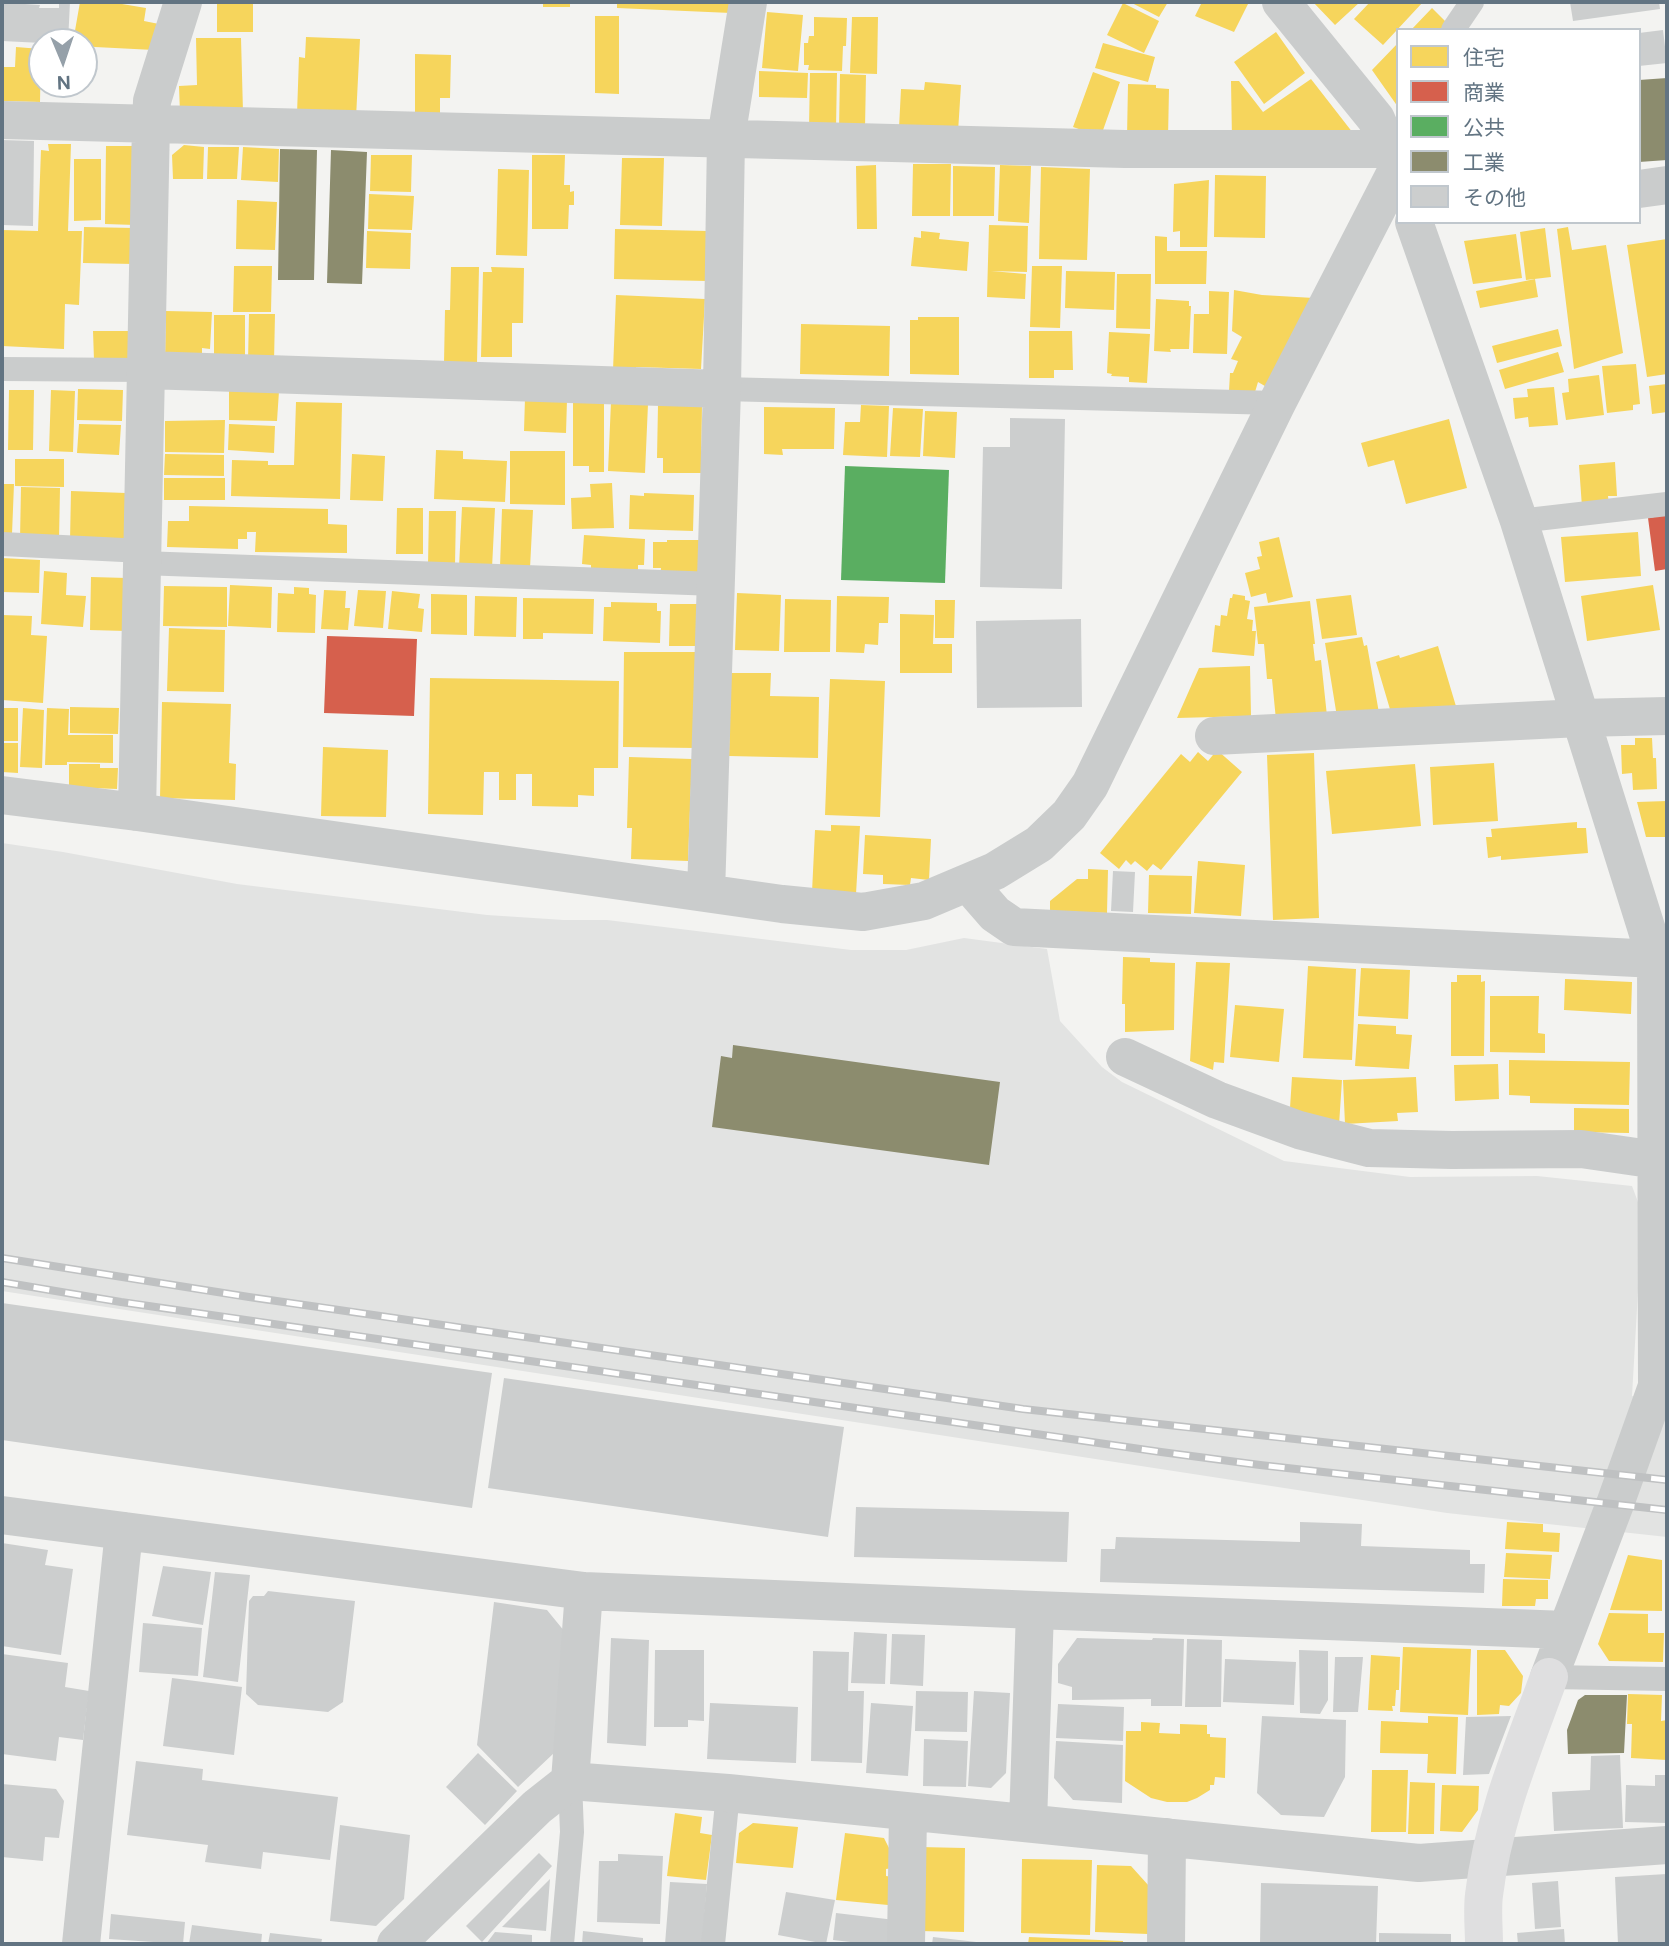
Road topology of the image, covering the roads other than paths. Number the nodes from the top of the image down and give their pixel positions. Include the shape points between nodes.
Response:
1 (183, 2) edge
2 (748, 2) edge
3 (1281, 2) edge
4 (1472, 2) edge
5 (1454, 28) edge
6 (2, 120) edge
7 (151, 123) junction
8 (726, 138) junction
9 (1395, 153) edge
10 (1667, 185) edge
11 (1641, 189) edge
12 (1415, 224) edge
13 (2, 369) edge
14 (146, 370) junction
15 (722, 389) junction
16 (1277, 403) junction
17 (1667, 504) edge
18 (1519, 521) junction
19 (2, 544) edge
20 (142, 557) junction
21 (716, 584) junction
22 (1667, 716) edge
23 (1580, 718) junction
24 (1214, 736) dead end
25 (2, 795) edge
26 (138, 811) junction
27 (968, 883) junction
28 (706, 893) junction
29 (1662, 960) edge
30 (1125, 1056) dead end
31 (1657, 1160) junction
32 (1662, 1386) edge
33 (2, 1515) edge
34 (124, 1531) junction
35 (584, 1591) junction
36 (1035, 1610) junction
37 (1566, 1630) junction
38 (1549, 1676) junction
39 (1667, 1679) edge
40 (570, 1781) junction
41 (728, 1793) junction
42 (908, 1812) junction
43 (1028, 1823) junction
44 (1167, 1837) junction
45 (1667, 1845) edge
46 (1490, 1857) junction
47 (81, 1944) edge
48 (396, 1944) edge
49 (562, 1944) edge
50 (713, 1944) edge
51 (906, 1944) edge
52 (1166, 1944) edge
53 (1484, 1944) edge

1 - 7 street via 152,101
2 - 8 street
3 - 9 street via 1376,119
4 - 5 lane
6 - 7 street
7 - 8 street
7 - 14 street
8 - 9 street
8 - 15 street
9 - 16 street
10 - 11 street
12 - 18 street
13 - 14 lane
14 - 15 street
14 - 20 street
15 - 16 lane
15 - 21 street
16 - 27 street via 1090,785 1069,815 1039,844
17 - 18 lane
18 - 23 street
19 - 20 lane
20 - 21 lane
20 - 26 street
21 - 28 street
22 - 23 street
23 - 24 street
23 - 29 street
25 - 26 street
26 - 28 street
27 - 28 street via 924,901 863,912
27 - 29 street via 995,914 1014,927
29 - 31 street
30 - 31 street via 1217,1100 1299,1130 1369,1148 1581,1149
31 - 32 street
32 - 37 street
33 - 34 street
34 - 35 street
34 - 47 street
35 - 36 street
35 - 40 street
36 - 37 street
36 - 43 street
37 - 38 street
38 - 39 lane
38 - 46 street via 1499,1815
40 - 41 street
40 - 48 street via 537,1807
40 - 49 lane via 572,1832
41 - 42 street
41 - 50 lane
42 - 43 street
42 - 51 street
43 - 44 street
44 - 46 street via 1419,1863
44 - 52 street
45 - 46 street
46 - 53 street via 1483,1899

